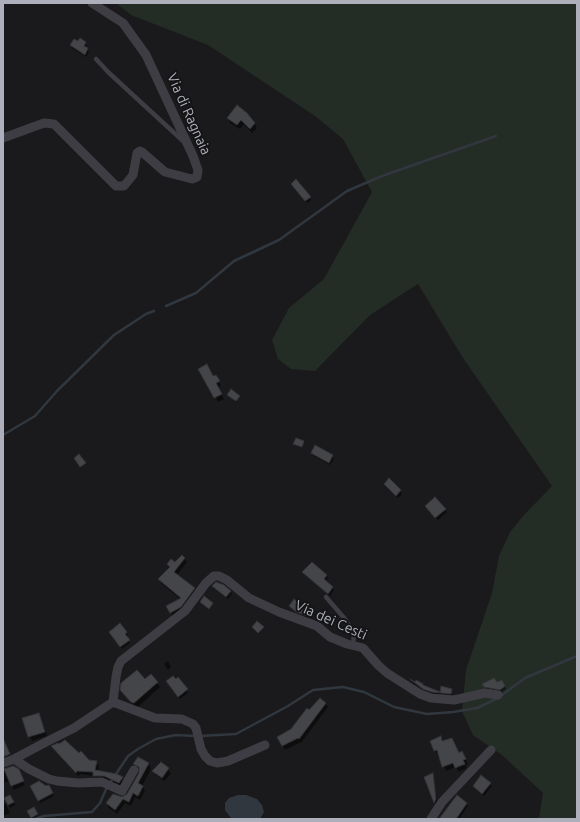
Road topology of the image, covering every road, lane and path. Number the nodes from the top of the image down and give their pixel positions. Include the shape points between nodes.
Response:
1 (92, 3) edge
2 (96, 59) dead end
3 (3, 138) edge
4 (188, 146) junction
5 (326, 597) dead end
6 (353, 645) junction
7 (498, 695) dead end
8 (113, 702) junction
9 (265, 745) dead end
10 (491, 750) dead end
11 (14, 759) junction
12 (3, 763) edge
13 (134, 770) dead end
14 (431, 819) edge

1 - 4 street, Via di Ragnaia via 123,23 146,55
2 - 4 lane
3 - 4 street, Via di Ragnaia via 44,123 54,124 116,186 124,186 132,175 137,152 140,151 165,172 192,179 197,177 198,170
5 - 6 lane via 354,634
6 - 7 street, Via dei Cesti via 363,648 386,673 431,698 454,700 485,693
6 - 8 street, Via dei Cesti via 330,637 317,626 249,598 227,580 214,576 185,611 121,661
8 - 9 street via 155,718 182,719 193,724 205,756 217,763 228,762
8 - 11 street via 74,728
10 - 14 street via 442,802
11 - 12 street
11 - 13 street via 57,781 110,785 122,791

